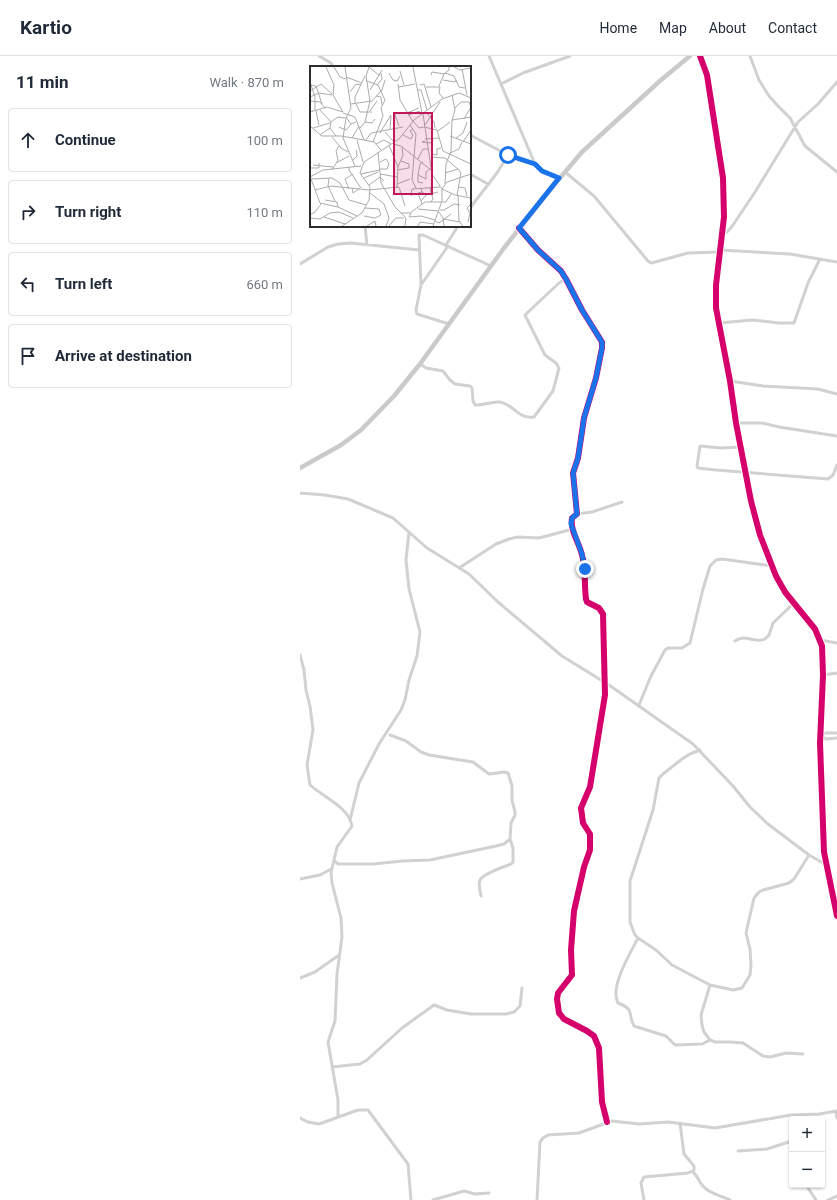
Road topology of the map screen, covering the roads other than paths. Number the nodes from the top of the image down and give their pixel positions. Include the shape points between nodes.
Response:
1 (319, 56) edge
2 (489, 56) edge
3 (570, 56) edge
4 (700, 56) edge
5 (750, 56) edge
6 (689, 57) edge
7 (332, 66) edge
8 (837, 82) edge
9 (501, 84) junction
10 (795, 126) junction
11 (471, 136) edge
12 (508, 155) junction
13 (535, 164) junction
14 (565, 172) junction
15 (837, 172) edge
16 (471, 175) edge
17 (559, 178) junction
18 (488, 184) junction
19 (471, 207) edge
20 (365, 227) edge
21 (457, 227) edge
22 (519, 228) junction
23 (722, 235) junction
24 (367, 245) junction
25 (447, 246) junction
26 (419, 250) junction
27 (720, 251) junction
28 (820, 259) junction
29 (837, 262) edge
30 (300, 264) edge
31 (491, 266) junction
32 (566, 279) junction
33 (421, 285) junction
34 (719, 323) junction
35 (448, 324) junction
36 (420, 364) junction
37 (730, 381) junction
38 (837, 394) edge
39 (736, 423) junction
40 (837, 436) edge
41 (740, 447) junction
42 (837, 465) edge
43 (300, 468) edge
44 (745, 471) junction
45 (300, 493) edge
46 (622, 502) dead end
47 (577, 514) junction
48 (573, 529) junction
49 (409, 532) junction
50 (772, 566) junction
51 (459, 568) junction
52 (794, 603) junction
53 (820, 640) junction
54 (735, 641) dead end
55 (837, 643) edge
56 (300, 655) edge
57 (837, 673) edge
58 (823, 675) junction
59 (604, 682) junction
60 (639, 705) junction
61 (837, 733) edge
62 (390, 735) dead end
63 (820, 735) junction
64 (837, 738) edge
65 (700, 750) junction
66 (350, 820) junction
67 (510, 839) junction
68 (809, 855) junction
69 (334, 860) junction
70 (825, 864) junction
71 (331, 869) junction
72 (300, 879) edge
73 (481, 896) dead end
74 (837, 916) edge
75 (638, 938) junction
76 (339, 955) junction
77 (300, 978) edge
78 (710, 985) junction
79 (522, 988) dead end
80 (710, 1040) junction
81 (803, 1054) dead end
82 (332, 1067) junction
83 (836, 1111) edge
84 (805, 1115) joint
85 (338, 1116) junction
86 (300, 1118) edge
87 (837, 1118) edge
88 (607, 1122) junction
89 (680, 1123) junction
90 (789, 1142) edge
91 (738, 1151) dead end
92 (693, 1172) junction
93 (808, 1188) edge
94 (489, 1193) dead end
95 (837, 1196) edge
96 (411, 1200) edge
97 (433, 1200) edge
98 (537, 1200) edge
99 (644, 1200) edge
100 (730, 1200) edge
101 (816, 1200) edge
102 (828, 1200) edge

1 - 7 street
2 - 9 street
3 - 9 street
4 - 23 street via 707,75 723,178
5 - 10 street via 759,80 769,96
6 - 14 main road via 582,152
8 - 10 street
9 - 13 street
10 - 15 street via 805,146
10 - 23 street via 733,225
11 - 12 street
12 - 13 street
12 - 18 street
13 - 17 street via 542,171
14 - 17 main road
14 - 27 street via 594,196 651,263 688,253
16 - 18 street
17 - 22 main road
18 - 19 street
20 - 24 street
21 - 25 street
22 - 31 main road
22 - 32 street
23 - 27 street
24 - 26 street
24 - 30 street via 338,244 328,247
25 - 26 street via 420,235
25 - 31 street
25 - 33 street
26 - 33 street
27 - 28 street via 790,254
27 - 34 street via 716,284
28 - 29 street
28 - 34 street via 808,283 794,323 752,320
31 - 35 main road
32 - 36 street via 525,315 545,355 559,368 553,390 534,417 524,417 501,402 474,405 470,386 455,384 443,371 426,368
32 - 47 street via 602,342 573,473
33 - 35 street via 416,314
34 - 37 street
35 - 36 main road
36 - 43 main road via 361,430 341,445
37 - 38 street via 818,389
37 - 39 street
39 - 40 street via 762,423
39 - 41 street
41 - 44 street
41 - 44 street via 700,446 697,466 716,470
42 - 44 street via 833,475 828,479
44 - 50 street via 760,535
45 - 49 street via 348,499 393,518
46 - 47 street
47 - 48 street via 572,518
48 - 51 street via 539,538 513,538 496,544
48 - 59 street via 585,569 587,602 599,608 603,614
49 - 51 street via 427,548
49 - 66 street via 406,560 421,635 417,656 401,710 379,744 359,783
50 - 52 street via 785,592
50 - 60 street via 722,559 713,562 703,589 690,643 682,648 672,647 665,650
51 - 59 street via 562,656
52 - 53 street via 815,629
52 - 54 street via 773,623 765,639 760,641 744,637
53 - 55 street
53 - 58 street
56 - 66 street via 313,730 307,765 310,785 333,801
57 - 58 street
58 - 63 street
59 - 60 street
59 - 88 street via 605,695 590,787 581,808 583,823 590,834 591,842 574,911 572,975 558,993 557,999 559,1013 564,1019 588,1031 596,1040 599,1048 602,1102
60 - 65 street
61 - 63 street
62 - 67 street via 406,741 429,756 473,762 488,774 508,772 515,812
63 - 64 street via 826,739
63 - 70 street
65 - 68 street via 750,807
65 - 75 street via 690,754 659,778 653,810 629,886 630,922
66 - 69 street via 352,828 337,847
67 - 69 street via 504,844 430,860 343,864
67 - 73 street via 513,862 482,877
68 - 70 street
68 - 78 street via 794,879 758,892 754,898 746,933 751,966 745,985 738,990
69 - 71 street
70 - 74 street
71 - 72 street via 320,875
71 - 76 street via 341,918 342,937
75 - 78 street via 672,965
75 - 80 street via 621,971 616,996 618,1003 629,1009 634,1026 666,1036 675,1045 702,1044
76 - 77 street via 315,972
76 - 82 street via 335,1021 328,1042
78 - 80 street via 701,1015 704,1032
79 - 82 street via 520,1006 514,1012 456,1012 434,1005 402,1028 367,1060 360,1064
80 - 81 street via 743,1043 763,1056
82 - 85 street
83 - 84 street
83 - 87 street
84 - 89 street via 791,1115 715,1128
85 - 86 street via 319,1124
85 - 96 street via 358,1110 368,1110 372,1113 408,1164
88 - 89 street
88 - 98 street via 579,1133 548,1135 542,1138
89 - 92 street via 684,1154 694,1166
90 - 91 street via 767,1148
92 - 99 street via 644,1177 641,1183
92 - 100 street via 708,1191
93 - 101 street
94 - 97 street via 475,1194 464,1191
95 - 102 street

